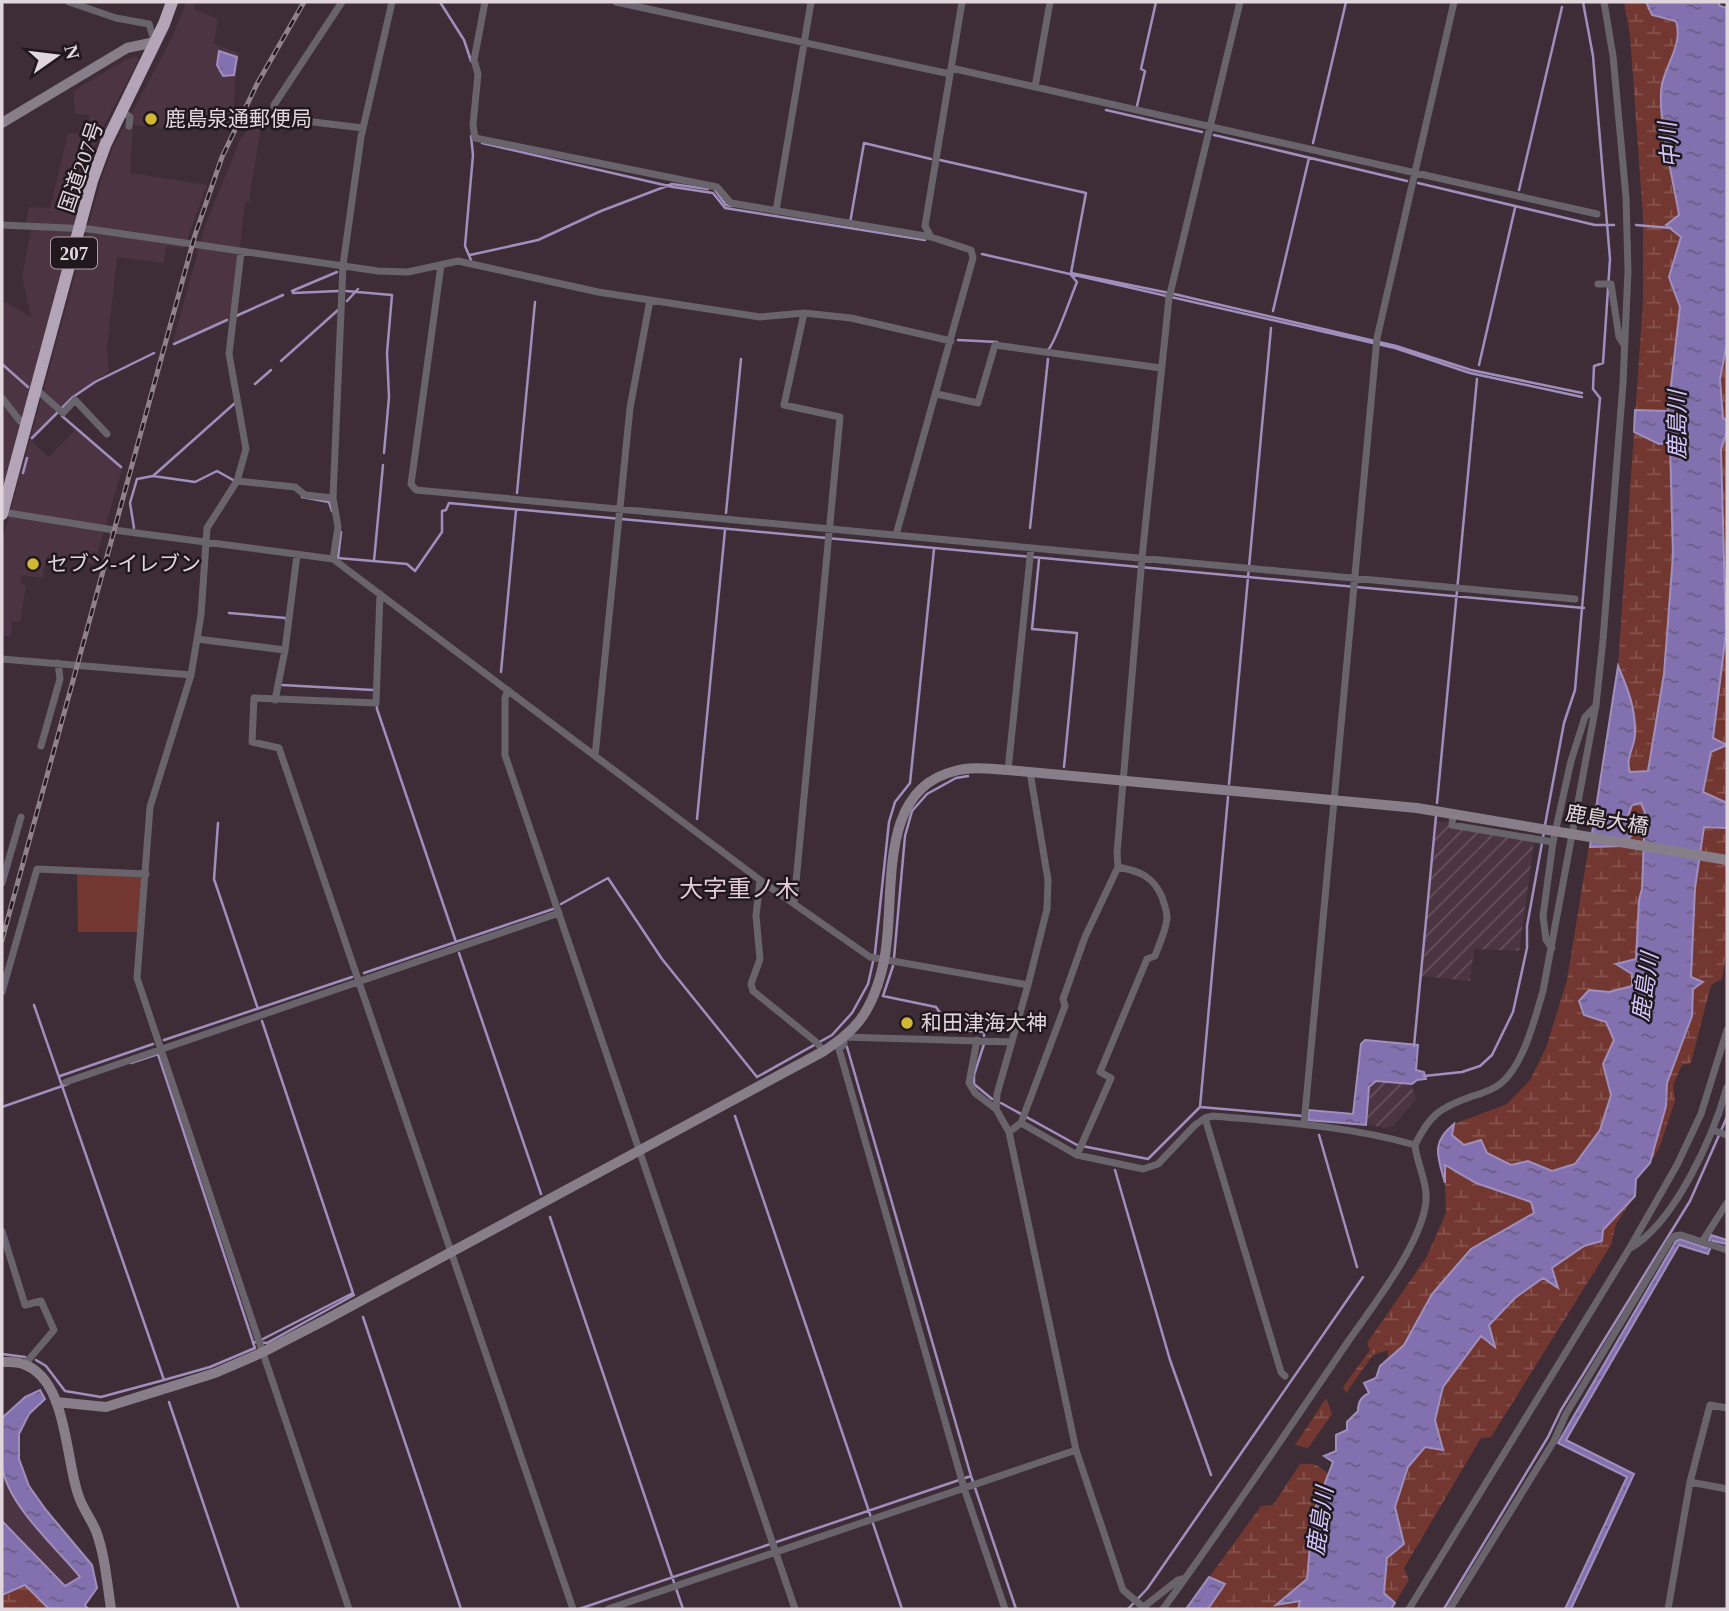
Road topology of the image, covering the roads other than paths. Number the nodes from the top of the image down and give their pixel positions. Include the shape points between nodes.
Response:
1 (69, 2) edge
2 (172, 2) edge
3 (342, 2) edge
4 (392, 2) edge
5 (485, 2) edge
6 (616, 2) edge
7 (811, 2) edge
8 (962, 2) edge
9 (1050, 2) edge
10 (1240, 2) edge
11 (1454, 2) edge
12 (1604, 2) edge
13 (655, 6) edge
14 (155, 42) junction
15 (804, 42) junction
16 (950, 71) junction
17 (1035, 87) junction
18 (121, 111) junction
19 (2, 123) edge
20 (129, 126) dead end
21 (1210, 126) junction
22 (363, 128) junction
23 (1415, 173) junction
24 (776, 211) junction
25 (1597, 214) dead end
26 (2, 225) edge
27 (81, 229) junction
28 (931, 237) junction
29 (241, 252) junction
30 (343, 265) junction
31 (441, 265) junction
32 (1598, 284) dead end
33 (650, 300) junction
34 (804, 313) junction
35 (951, 341) junction
36 (1625, 345) junction
37 (1161, 369) junction
38 (36, 389) junction
39 (937, 394) junction
40 (2, 398) edge
41 (27, 423) junction
42 (107, 433) dead end
43 (237, 481) junction
44 (333, 498) junction
45 (620, 512) junction
46 (2, 513) edge
47 (831, 531) junction
48 (896, 535) junction
49 (205, 543) junction
50 (1031, 550) junction
51 (297, 555) junction
52 (333, 559) junction
53 (1142, 561) junction
54 (1354, 579) junction
55 (380, 594) junction
56 (1575, 599) dead end
57 (197, 639) junction
58 (285, 650) junction
59 (2, 659) edge
60 (58, 663) junction
61 (191, 675) junction
62 (508, 691) junction
63 (275, 700) junction
64 (1596, 705) junction
65 (41, 746) dead end
66 (595, 756) junction
67 (1008, 770) junction
68 (1030, 772) junction
69 (1123, 781) junction
70 (1333, 800) junction
71 (1453, 813) junction
72 (21, 817) dead end
73 (1551, 841) junction
74 (1727, 860) edge
75 (1118, 867) junction
76 (4, 869) edge
77 (146, 874) junction
78 (760, 880) junction
79 (2, 883) edge
80 (793, 903) junction
81 (559, 913) junction
82 (1552, 948) junction
83 (877, 959) junction
84 (360, 981) junction
85 (1028, 985) junction
86 (2, 992) edge
87 (1727, 1030) edge
88 (844, 1037) junction
89 (977, 1040) junction
90 (1012, 1042) junction
91 (819, 1046) junction
92 (160, 1050) junction
93 (66, 1082) dead end
94 (1727, 1087) edge
95 (996, 1109) junction
96 (1023, 1117) junction
97 (1205, 1118) junction
98 (1304, 1124) junction
99 (1714, 1131) junction
100 (1009, 1132) junction
101 (1726, 1135) edge
102 (1415, 1145) junction
103 (1080, 1149) junction
104 (639, 1151) junction
105 (1727, 1203) edge
106 (2, 1231) edge
107 (1707, 1243) junction
108 (1629, 1250) junction
109 (1727, 1250) edge
110 (451, 1253) junction
111 (261, 1353) junction
112 (2, 1362) edge
113 (25, 1364) junction
114 (1285, 1376) dead end
115 (56, 1402) junction
116 (1727, 1408) edge
117 (1076, 1450) junction
118 (1690, 1482) junction
119 (966, 1488) junction
120 (1727, 1489) edge
121 (776, 1552) junction
122 (1186, 1578) junction
123 (573, 1608) edge
124 (1141, 1608) edge
125 (111, 1609) edge
126 (349, 1609) edge
127 (608, 1609) edge
128 (795, 1609) edge
129 (1005, 1609) edge
130 (1163, 1609) edge
131 (1409, 1609) edge
132 (1450, 1609) edge
133 (1668, 1609) edge

1 - 14 street via 149,24
2 - 14 highway, 国道207号 / 207
3 - 22 street via 274,105 274,114
4 - 22 street
5 - 24 street via 474,60 478,74 474,138 717,187 731,203
6 - 13 street
7 - 15 street
8 - 16 street
9 - 17 street
10 - 21 street
11 - 23 street
12 - 36 street via 1626,197
13 - 15 street
14 - 18 highway, 国道207号 / 207
14 - 19 street via 127,48
15 - 16 street
15 - 24 street
16 - 17 street
16 - 28 street via 925,226
17 - 21 street
18 - 20 street via 130,117
18 - 27 highway, 国道207号 / 207 via 92,181
21 - 23 street
21 - 37 street via 1169,298
22 - 30 street
23 - 25 street
23 - 54 street via 1377,343
24 - 28 street
26 - 27 street
27 - 29 street
27 - 38 highway, 国道207号 / 207
28 - 35 street via 971,250 973,258
29 - 30 street
29 - 43 street via 229,354 246,449
30 - 31 street via 408,272
30 - 44 street
31 - 33 street via 458,261
31 - 45 street via 412,489
32 - 36 street via 1611,284 1619,337
33 - 34 street via 760,317
33 - 45 street via 630,408
34 - 35 street via 851,318
34 - 47 street via 784,405 840,417
35 - 39 street
36 - 64 street
37 - 39 street via 995,345 978,403
37 - 53 street
38 - 41 highway, 国道207号 / 207
38 - 42 street via 63,412 75,400
39 - 48 street
40 - 41 street via 20,421
41 - 46 highway, 国道207号 / 207
43 - 44 street via 295,486 305,495
43 - 49 street via 206,527
44 - 52 street via 338,527
45 - 47 street
45 - 66 street
46 - 49 street
47 - 48 street
47 - 80 street
48 - 50 street
49 - 51 street
49 - 57 street
50 - 53 street
50 - 67 street
51 - 52 street
51 - 58 street
52 - 55 street
53 - 54 street
53 - 69 street
54 - 56 street
54 - 70 street
55 - 62 street
55 - 63 street via 376,703
57 - 58 street
57 - 61 street
58 - 63 street
59 - 60 street
60 - 61 street
60 - 65 street via 60,679
61 - 77 street via 150,807
62 - 66 street
62 - 81 street via 505,755
63 - 84 street via 254,698 252,742 279,748
64 - 73 street via 1585,717
64 - 82 street
66 - 78 street
67 - 68 street, 鹿島大橋
67 - 83 street, 鹿島大橋 via 977,768 946,774 922,787 907,805 894,851
68 - 69 street, 鹿島大橋
68 - 85 street via 1048,880 1047,909
69 - 70 street, 鹿島大橋
69 - 75 street
70 - 71 street, 鹿島大橋
70 - 98 street
71 - 73 street via 1452,825
71 - 74 street, 鹿島大橋
72 - 76 street
73 - 82 street via 1543,916 1546,940
75 - 96 street via 1085,937 1063,999 1065,1006
75 - 103 street via 1149,877 1158,887 1167,918 1155,956 1147,959 1100,1072 1111,1078
76 - 79 street
77 - 86 street via 37,869
77 - 92 street via 137,978
78 - 80 street
78 - 91 street via 756,916 760,959 753,991
80 - 83 street
81 - 84 street
81 - 104 street
82 - 102 street via 1533,1027 1512,1071 1486,1092 1436,1112
83 - 85 street
83 - 88 street, 鹿島大橋 via 875,991 861,1019
84 - 92 street
84 - 110 street
85 - 90 street
87 - 108 street via 1701,1114
88 - 89 street
88 - 91 street, 鹿島大橋
88 - 119 street via 838,1049
89 - 90 street
89 - 95 street via 969,1083
90 - 95 street
91 - 104 street, 鹿島大橋
92 - 93 street
92 - 111 street
94 - 99 street
95 - 100 street
96 - 100 street
96 - 103 street
97 - 98 street
97 - 103 street via 1152,1167 1143,1169
97 - 114 street
98 - 102 street
99 - 101 street
99 - 108 street via 1665,1218
100 - 117 street
102 - 122 street via 1425,1184 1420,1226 1391,1279
104 - 110 street, 鹿島大橋
104 - 121 street
105 - 107 street
106 - 113 street via 25,1305 41,1301 54,1330
107 - 109 street
107 - 132 street via 1681,1235 1670,1241
108 - 131 street
110 - 111 street, 鹿島大橋
110 - 123 street
111 - 115 street, 鹿島大橋 via 215,1373 106,1407
111 - 126 street
112 - 113 street
113 - 115 street via 37,1373
115 - 125 street via 78,1497 96,1531
116 - 118 street via 1710,1405
117 - 119 street
117 - 124 street via 1124,1590
118 - 120 street
118 - 133 street
119 - 121 street
119 - 129 street
121 - 127 street
121 - 128 street
122 - 124 street
122 - 130 street

